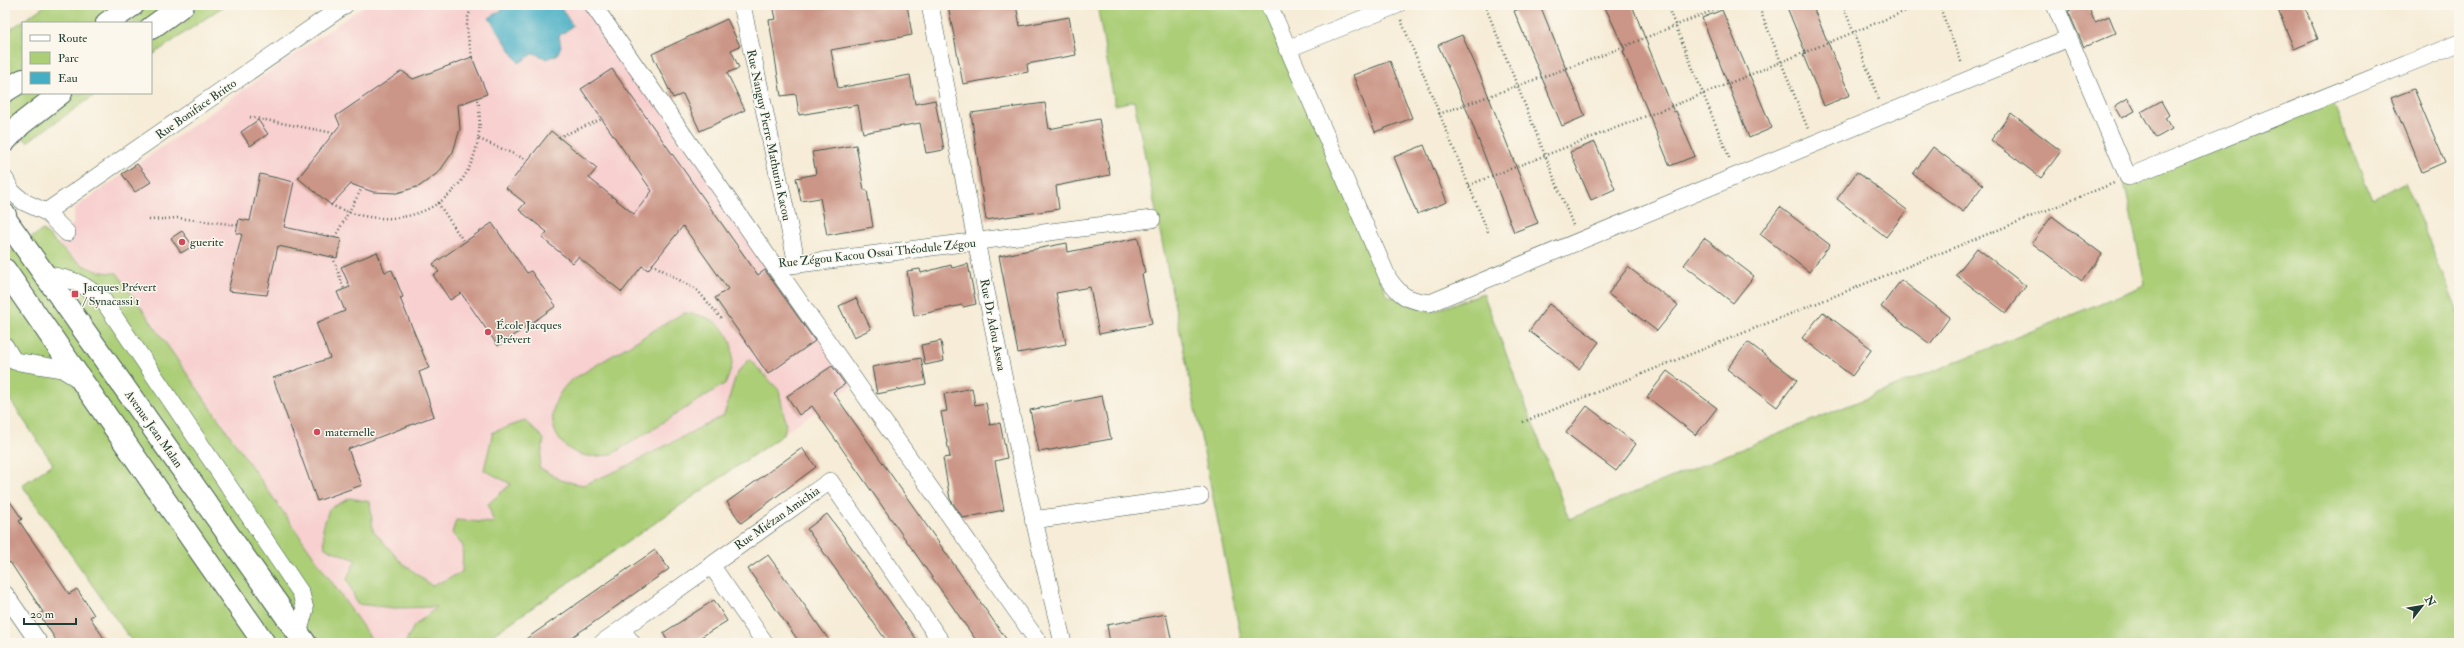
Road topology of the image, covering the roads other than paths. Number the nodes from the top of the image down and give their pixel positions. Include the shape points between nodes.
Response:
1 (132, 5) edge
2 (183, 5) edge
3 (345, 5) edge
4 (593, 5) edge
5 (742, 5) edge
6 (930, 5) edge
7 (1269, 5) edge
8 (1396, 5) edge
9 (2055, 5) edge
10 (108, 22) edge
11 (152, 27) edge
12 (2069, 38) junction
13 (2459, 43) edge
14 (1287, 49) junction
15 (22, 81) edge
16 (5, 92) edge
17 (60, 94) edge
18 (5, 140) edge
19 (5, 179) edge
20 (46, 212) junction
21 (5, 215) edge
22 (1152, 219) dead end
23 (67, 233) dead end
24 (977, 242) junction
25 (797, 264) junction
26 (774, 266) junction
27 (5, 270) edge
28 (45, 274) junction
29 (5, 346) edge
30 (9, 364) edge
31 (83, 382) junction
32 (1200, 496) dead end
33 (1033, 520) junction
34 (711, 565) junction
35 (5, 594) edge
36 (627, 636) edge
37 (301, 638) edge
38 (39, 643) edge
39 (264, 643) edge
40 (602, 643) edge
41 (765, 643) edge
42 (942, 643) edge
43 (1039, 643) edge
44 (1063, 643) edge

1 - 10 main road
2 - 11 main road
3 - 20 street, Rue Boniface Britto
4 - 26 street, Rue Zégou Kacou Ossai Théodule Zégou
5 - 25 street, Rue Nanguy Pierre Mathurin Kacou
6 - 24 street, Rue Dr Adou Assoa
7 - 14 street
8 - 14 street
9 - 12 street
12 - 13 street via 2128,177
12 - 14 street via 1430,303 1412,301 1399,293 1388,278
15 - 16 main road
17 - 18 main road
19 - 20 street via 12,192 24,202
20 - 23 street
21 - 28 main road, Avenue Jean Malan
22 - 24 street, Rue Zégou Kacou Ossai Théodule Zégou
24 - 25 street, Rue Zégou Kacou Ossai Théodule Zégou
24 - 33 street, Rue Dr Adou Assoa
25 - 26 street, Rue Zégou Kacou Ossai Théodule Zégou
26 - 43 street
27 - 31 main road
28 - 37 main road, Avenue Jean Malan
28 - 37 street via 71,279 87,286 103,300 301,593 305,609
29 - 30 street
30 - 31 street via 62,369
31 - 39 main road
32 - 33 street
33 - 44 street, Rue Dr Adou Assoa
34 - 36 street, Rue Miézan Amichia
34 - 41 street
34 - 42 street, Rue Miézan Amichia via 830,481
35 - 38 street
36 - 40 street, Rue Miézan Amichia

